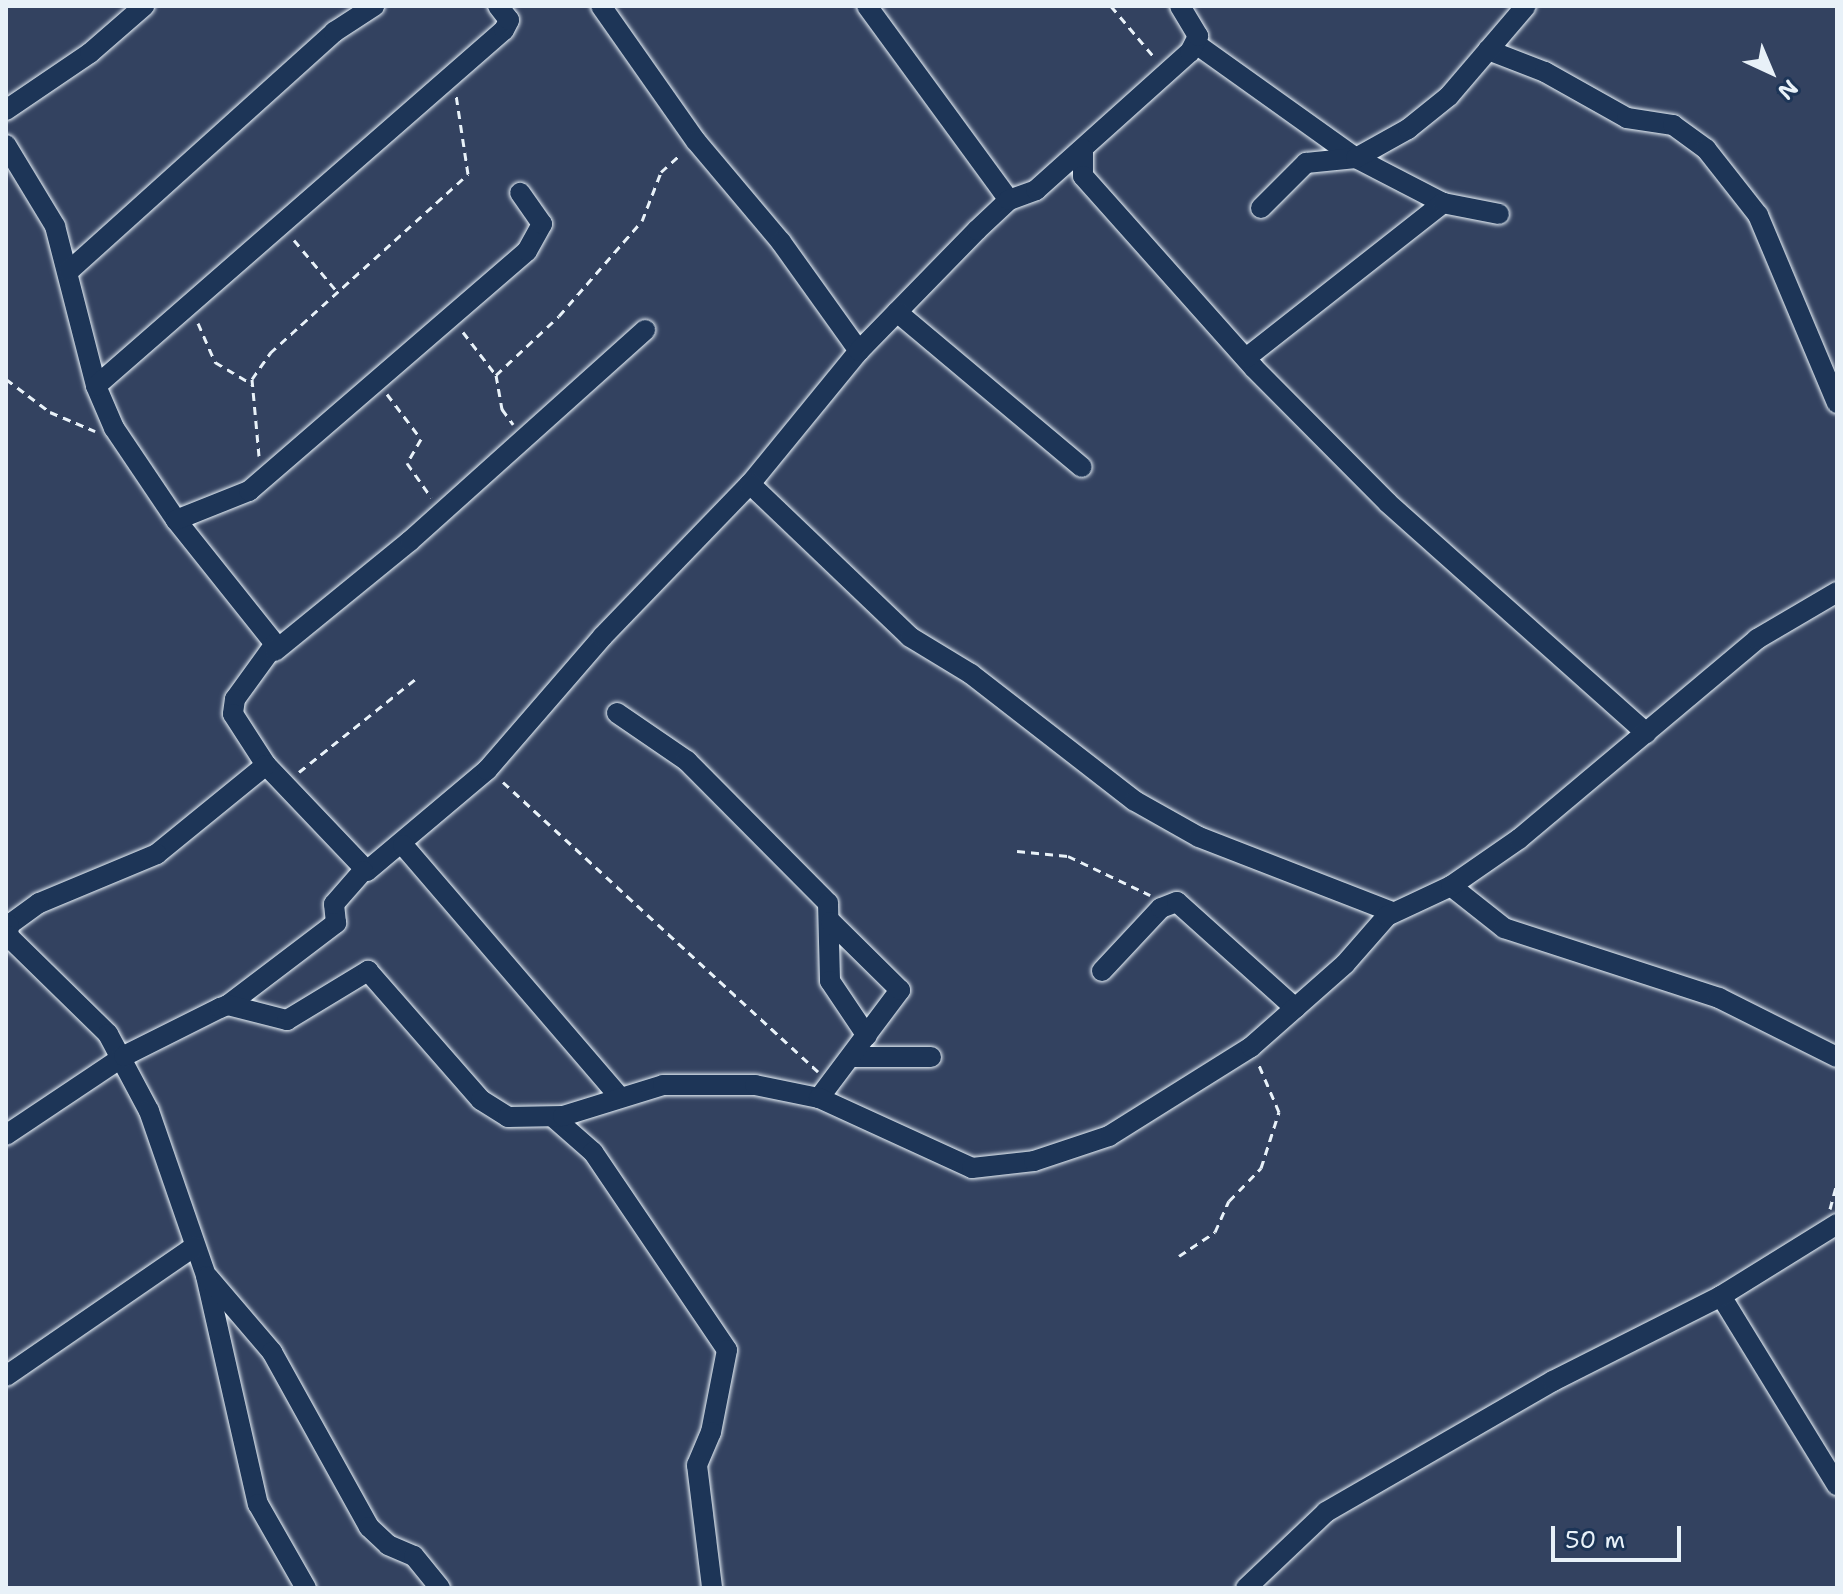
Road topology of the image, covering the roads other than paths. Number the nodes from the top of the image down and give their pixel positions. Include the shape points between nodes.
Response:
1 (144, 6) edge
2 (374, 6) edge
3 (498, 6) edge
4 (601, 6) edge
5 (867, 6) edge
6 (1180, 6) edge
7 (1526, 6) edge
8 (1196, 44) junction
9 (1488, 50) junction
10 (6, 110) edge
11 (6, 145) edge
12 (1083, 149) junction
13 (1356, 158) junction
14 (520, 193) dead end
15 (1009, 200) junction
16 (1443, 203) junction
17 (1261, 208) dead end
18 (1499, 214) dead end
19 (69, 271) junction
20 (897, 312) junction
21 (645, 330) dead end
22 (859, 351) junction
23 (1246, 358) junction
24 (96, 386) junction
25 (1837, 403) edge
26 (1082, 467) dead end
27 (750, 484) junction
28 (176, 520) junction
29 (1837, 592) edge
30 (275, 651) junction
31 (617, 713) dead end
32 (1646, 733) junction
33 (266, 765) junction
34 (403, 845) junction
35 (363, 871) junction
36 (1451, 886) junction
37 (1392, 912) junction
38 (831, 922) junction
39 (7, 936) edge
40 (1102, 971) dead end
41 (228, 1005) junction
42 (1295, 1008) junction
43 (867, 1036) junction
44 (124, 1056) junction
45 (852, 1057) junction
46 (931, 1057) dead end
47 (1837, 1057) edge
48 (825, 1092) junction
49 (618, 1095) junction
50 (553, 1117) junction
51 (6, 1135) edge
52 (1837, 1224) edge
53 (195, 1246) junction
54 (206, 1276) junction
55 (1721, 1296) junction
56 (6, 1376) edge
57 (1837, 1485) edge
58 (306, 1588) edge
59 (440, 1588) edge
60 (712, 1588) edge
61 (1246, 1588) edge

1 - 10 street via 90,53
2 - 19 street via 334,32
3 - 24 street via 508,24 193,307
4 - 22 street via 696,141 781,242
5 - 15 street
6 - 8 street via 1194,26
7 - 9 street
8 - 12 street
8 - 13 street
9 - 13 street via 1449,96
9 - 25 street via 1545,72 1630,119 1673,125 1706,149 1758,215
11 - 19 street via 55,226
12 - 15 street via 1036,190
12 - 23 street via 1083,176
13 - 16 street
13 - 17 street via 1306,163
14 - 28 street via 542,224 540,237 237,499
15 - 20 street
16 - 18 street
16 - 23 street
19 - 24 street
20 - 22 street
20 - 26 street
21 - 30 street via 442,513
22 - 27 street
23 - 32 street via 1388,503
24 - 28 street via 124,446
27 - 34 street via 603,636 487,770
27 - 37 street via 910,637 971,674 1135,801 1220,846
28 - 30 street via 272,638
29 - 32 street via 1757,639
30 - 33 street via 232,706
31 - 38 street via 661,739 709,782 828,903
32 - 36 street via 1519,839
33 - 35 street via 287,782
33 - 39 street via 157,854 39,903 9,925
34 - 35 street
34 - 49 street
35 - 41 street via 334,904 336,923
36 - 37 street
36 - 47 street via 1504,928 1719,998
37 - 42 street
38 - 43 street via 830,981
38 - 43 street via 899,986 887,1015
39 - 44 street via 13,947 75,998
40 - 42 street via 1168,903 1187,906
41 - 44 street
41 - 50 street via 287,1020 368,971 493,1110 527,1120
42 - 48 street via 1251,1047 1109,1136 997,1169 951,1161
43 - 45 street
44 - 51 street
44 - 53 street via 149,1111
45 - 46 street
45 - 48 street
48 - 49 street via 686,1083
49 - 50 street
50 - 60 street via 593,1152 727,1350 711,1432 697,1465
52 - 55 street
53 - 54 street
53 - 56 street
54 - 58 street via 258,1504
54 - 59 street via 272,1352 369,1527 388,1545 414,1556
55 - 57 street
55 - 61 street via 1553,1381 1326,1512

